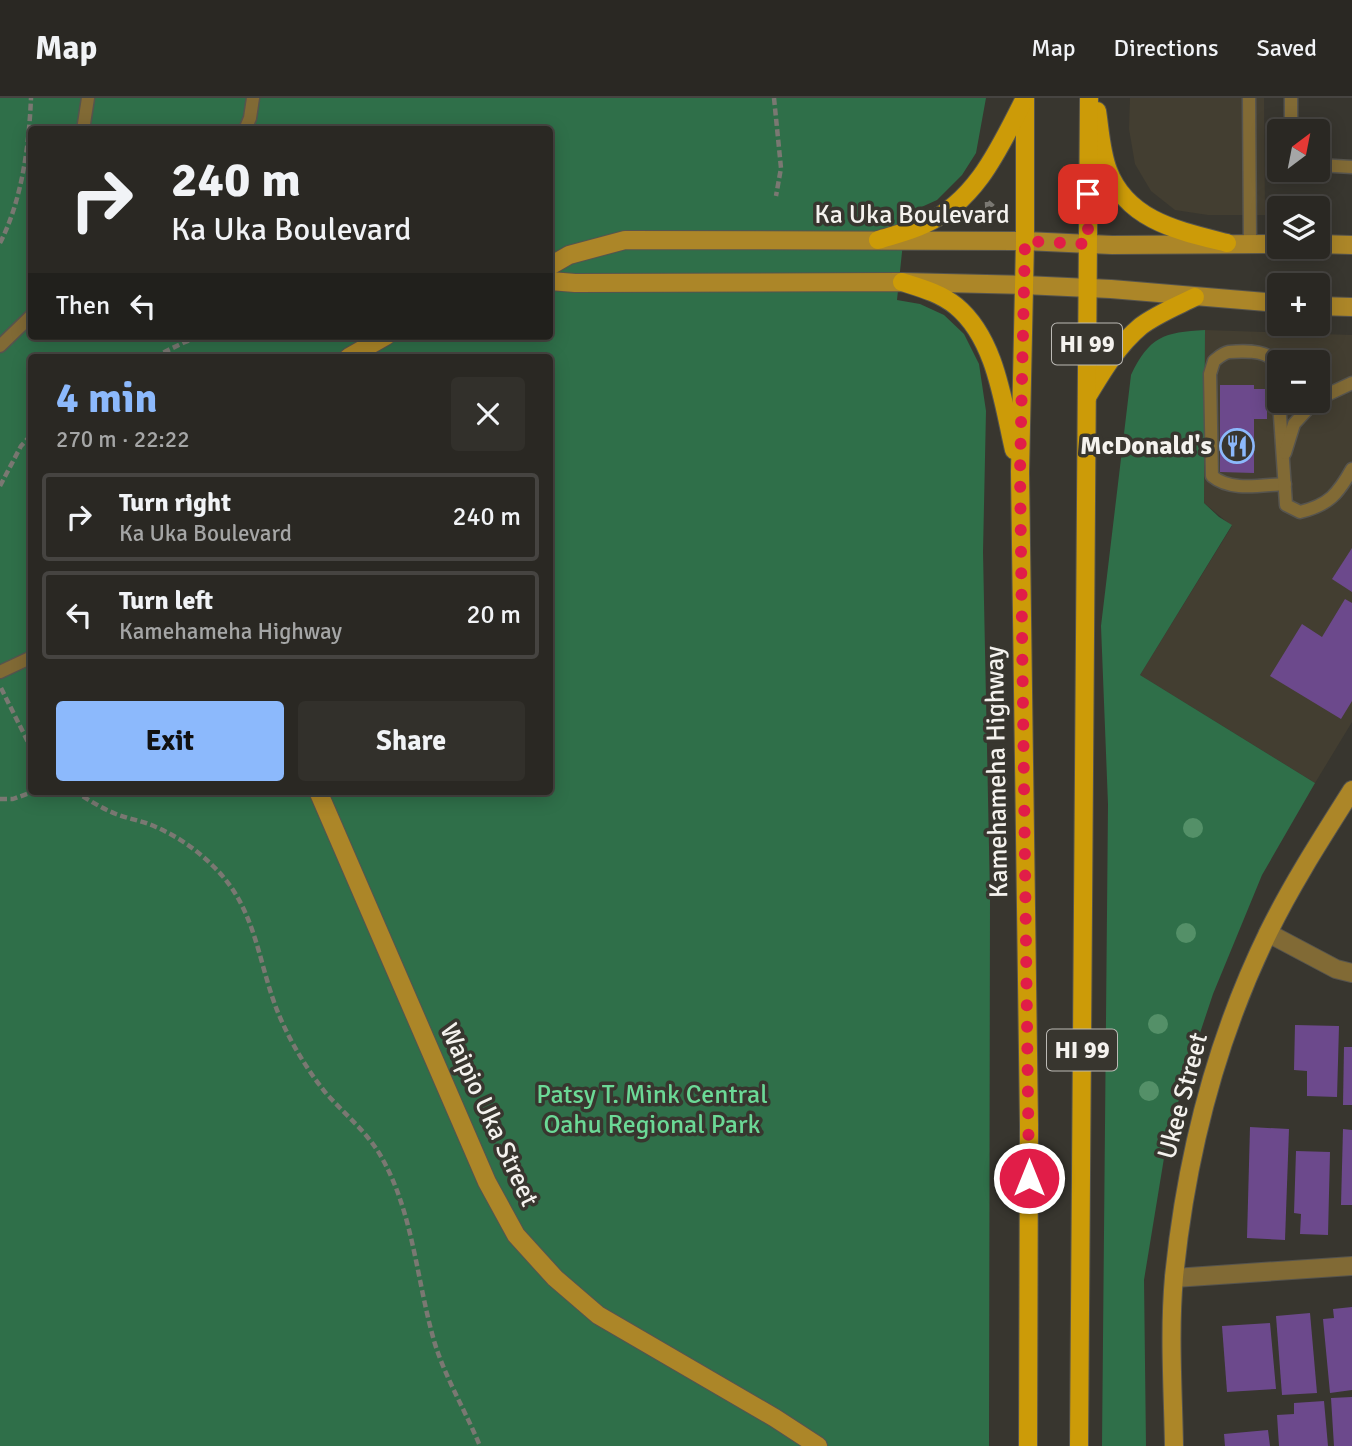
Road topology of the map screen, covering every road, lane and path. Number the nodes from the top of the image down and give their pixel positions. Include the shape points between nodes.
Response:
1 (31, 98) edge
2 (88, 98) edge
3 (253, 98) edge
4 (774, 98) edge
5 (1025, 98) edge
6 (1088, 98) edge
7 (1094, 98) edge
8 (1249, 98) edge
9 (1291, 98) edge
10 (1291, 119) edge
11 (30, 126) edge
12 (84, 126) edge
13 (247, 126) edge
14 (28, 136) edge
15 (1330, 166) edge
16 (1352, 167) edge
17 (776, 196) dead end
18 (1002, 214) dead end
19 (989, 228) dead end
20 (878, 240) junction
21 (1025, 241) junction
22 (0, 243) edge
23 (1227, 243) junction
24 (1250, 243) junction
25 (1088, 244) junction
26 (1267, 244) edge
27 (1330, 244) edge
28 (1352, 244) edge
29 (553, 263) edge
30 (553, 281) edge
31 (902, 282) junction
32 (1024, 285) junction
33 (1088, 288) junction
34 (1195, 297) junction
35 (1267, 302) edge
36 (1330, 306) edge
37 (1352, 307) edge
38 (28, 319) edge
39 (191, 340) edge
40 (379, 340) edge
41 (0, 346) edge
42 (160, 354) edge
43 (354, 354) edge
44 (1267, 355) edge
45 (1352, 383) edge
46 (1330, 393) edge
47 (1086, 400) junction
48 (1280, 413) edge
49 (1304, 413) edge
50 (28, 438) edge
51 (1283, 460) junction
52 (1020, 472) junction
53 (1351, 474) edge
54 (1285, 484) junction
55 (0, 486) edge
56 (28, 659) edge
57 (0, 672) edge
58 (0, 685) edge
59 (28, 742) edge
60 (1352, 790) edge
61 (28, 794) edge
62 (81, 795) edge
63 (320, 795) edge
64 (0, 799) edge
65 (1268, 933) junction
66 (1352, 973) edge
67 (1352, 1266) edge
68 (1174, 1279) junction
69 (480, 1446) edge
70 (818, 1446) edge
71 (1028, 1446) edge
72 (1079, 1446) edge
73 (1174, 1446) edge

1 - 11 path
2 - 12 lane
3 - 13 lane
4 - 17 path via 781,168
5 - 20 main road via 990,166 967,194 925,225
5 - 21 main road, Kamehameha Highway / HI 99
6 - 25 main road, HI 99
7 - 23 main road via 1107,168 1116,188 1154,222
8 - 24 lane
9 - 10 lane
14 - 22 path via 15,204
15 - 16 lane
18 - 19 path via 986,200
20 - 21 street, Ka Uka Boulevard
20 - 29 street, Ka Uka Boulevard via 625,240
21 - 25 street, Ka Uka Boulevard
21 - 32 main road, Kamehameha Highway / HI 99
23 - 24 street, Ka Uka Boulevard
23 - 25 street, Ka Uka Boulevard
24 - 26 street, Ka Uka Boulevard
25 - 33 main road, HI 99
27 - 28 street
30 - 31 street
31 - 32 street
31 - 52 main road via 957,307 977,331 992,362
32 - 33 street
32 - 52 main road, Kamehameha Highway / HI 99
33 - 34 street
33 - 47 main road, HI 99
34 - 35 street
34 - 47 main road via 1141,327
36 - 37 street
38 - 41 lane
39 - 42 path
40 - 43 street
44 - 54 lane via 1228,352 1214,361 1210,374 1212,476 1230,486
45 - 46 lane
47 - 72 main road, HI 99
48 - 51 lane
49 - 51 lane via 1294,424
50 - 55 path
51 - 54 lane
52 - 71 main road, Kamehameha Highway / HI 99 via 1029,1125
53 - 54 lane via 1321,507 1300,512 1286,505
56 - 57 lane
58 - 59 path
60 - 65 street, Ukee Street
61 - 64 path
62 - 69 path via 116,814 159,828 198,852 235,892 253,929 275,1006 297,1051 384,1161 404,1213 442,1363
63 - 70 street, Waipio Uka Street via 487,1182 516,1235 555,1278 598,1315
65 - 66 street
65 - 68 street, Ukee Street via 1234,1014 1206,1099 1184,1198
67 - 68 street
68 - 73 street, Ukee Street

